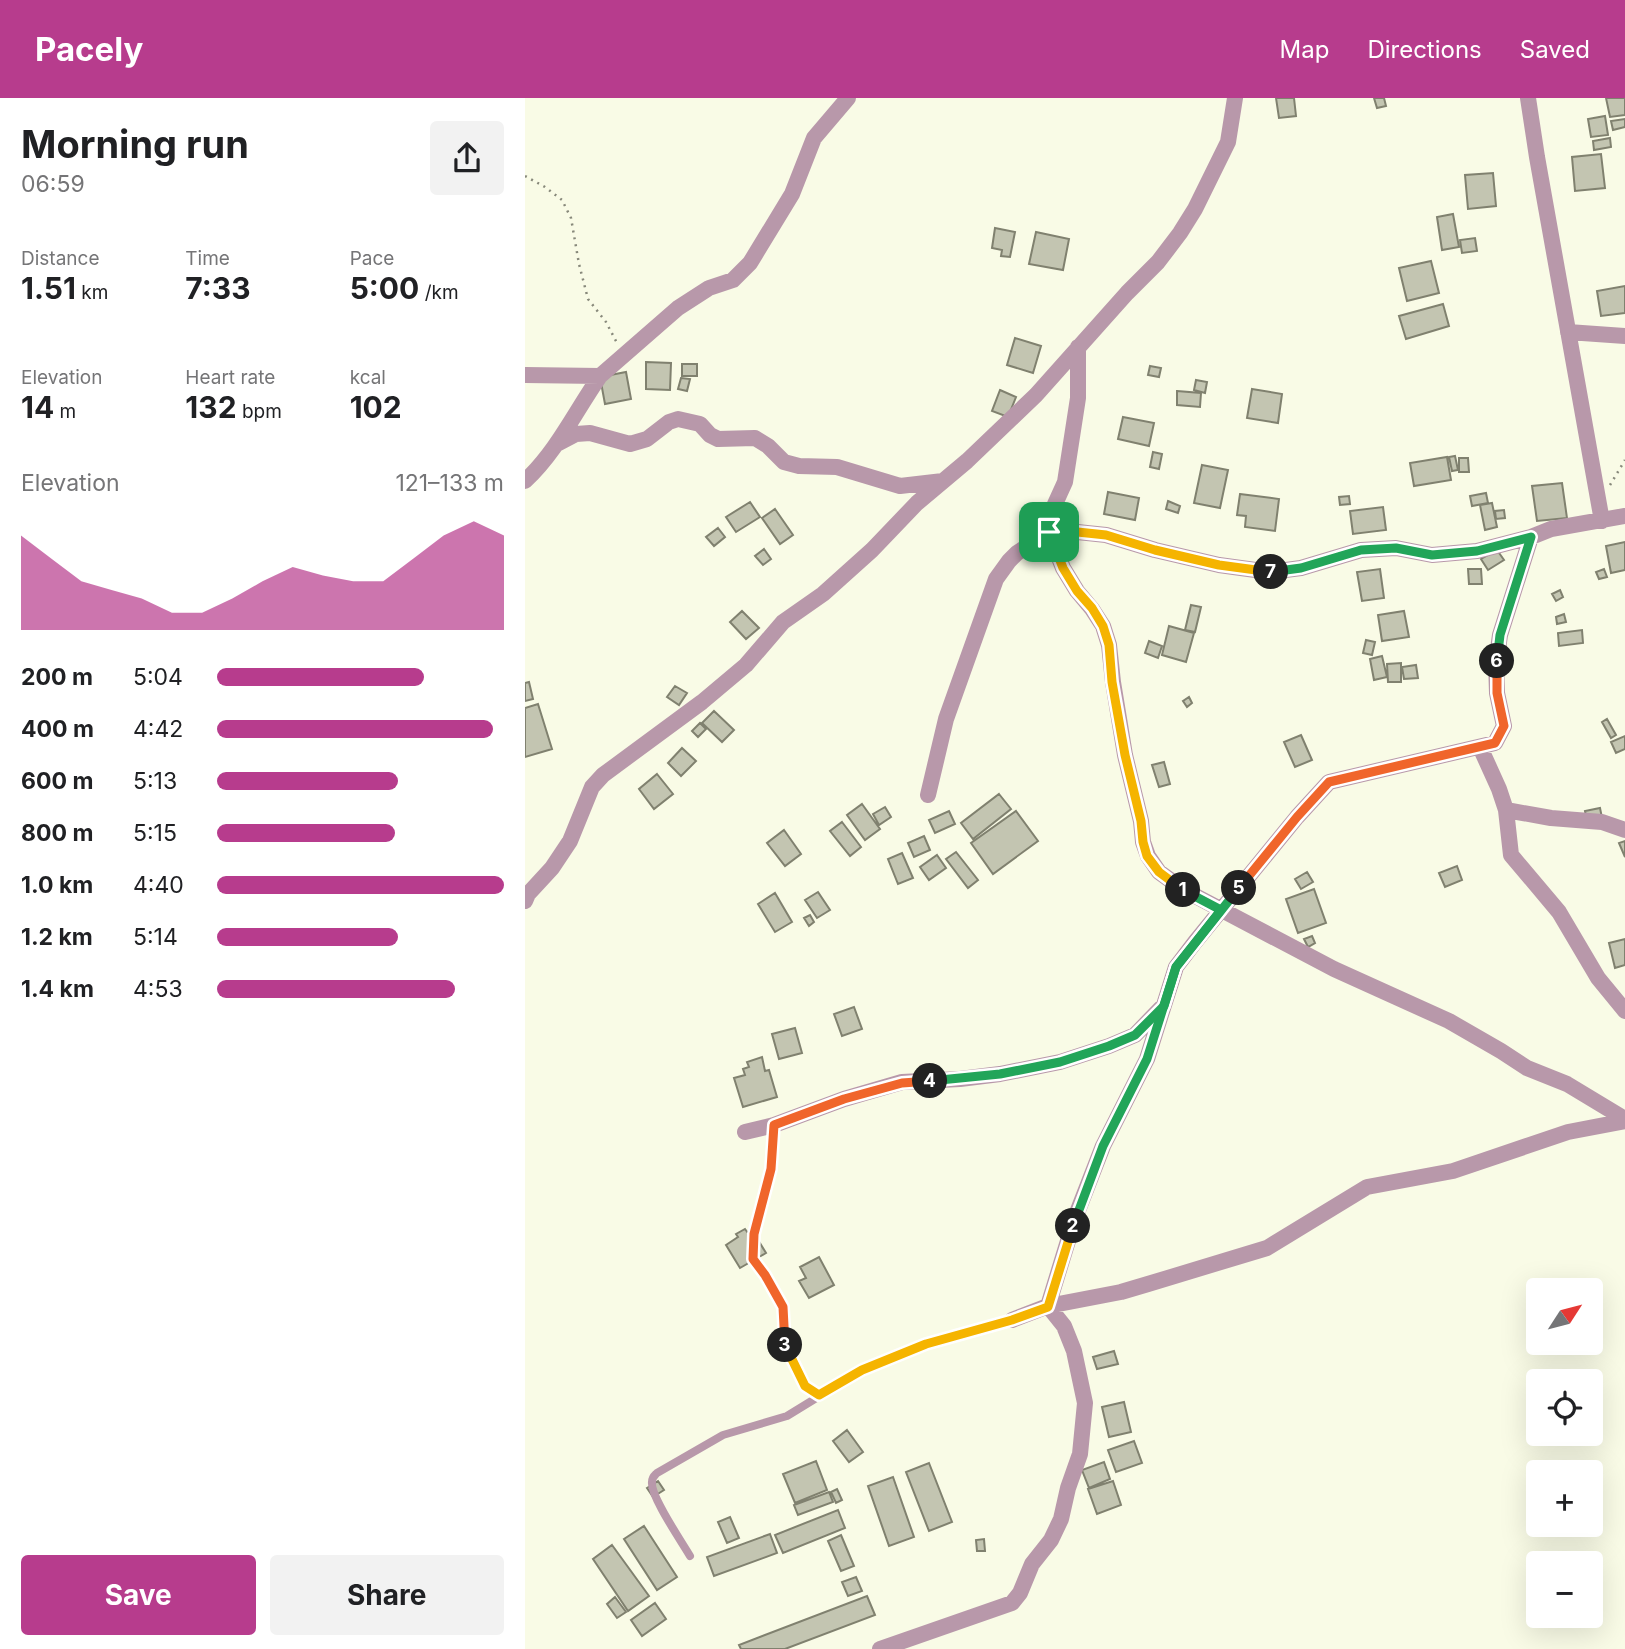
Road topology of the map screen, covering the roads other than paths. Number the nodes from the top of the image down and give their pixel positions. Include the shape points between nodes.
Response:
1 (848, 98) edge
2 (1235, 98) edge
3 (1528, 98) edge
4 (1568, 332) junction
5 (1625, 336) edge
6 (1079, 347) junction
7 (525, 375) edge
8 (600, 376) junction
9 (557, 444) junction
10 (525, 481) edge
11 (943, 481) junction
12 (1625, 516) edge
13 (1602, 521) junction
14 (1049, 532) junction
15 (1531, 537) junction
16 (1480, 747) junction
17 (928, 795) dead end
18 (1506, 810) junction
19 (1625, 830) edge
20 (525, 901) edge
21 (1221, 910) junction
22 (1164, 1006) junction
23 (1625, 1011) edge
24 (1625, 1120) edge
25 (745, 1132) dead end
26 (1048, 1307) junction
27 (1012, 1320) joint
28 (690, 1556) dead end
29 (880, 1649) edge

1 - 8 street via 814,138 792,194 750,263 733,280 709,288 678,308
2 - 6 street via 1228,142 1180,233
3 - 4 street
4 - 5 street
4 - 13 street
6 - 11 street via 1036,395
6 - 14 street via 1078,398 1065,482
7 - 8 street
8 - 9 street
9 - 10 street
9 - 11 street via 590,433 630,444 678,419 700,424 718,439 755,438 784,462 799,466 837,467 900,486
11 - 20 street via 823,594 783,622 746,665 603,775 592,787 570,841
12 - 13 street
13 - 15 street
14 - 15 street via 1106,535 1219,565 1270,572 1361,550 1396,548 1432,555 1477,551
14 - 17 street via 1017,553 996,579 946,719
14 - 21 street via 1063,568 1103,626 1109,645 1125,755 1147,856 1159,872
15 - 16 street via 1500,635 1496,663 1504,726 1495,743
16 - 18 street
16 - 21 street via 1329,782
18 - 19 street via 1602,822
18 - 23 street via 1511,855 1559,912 1598,978
21 - 22 street via 1176,967
21 - 24 street via 1449,1021
22 - 25 street via 1135,1035 1060,1062 1000,1074 902,1083
22 - 26 street via 1147,1059 1103,1146 1075,1218
24 - 26 street via 1568,1132 1453,1171 1367,1187 1267,1248 1139,1287
26 - 27 street
26 - 29 street via 1064,1326 1085,1403 1080,1454 1061,1519 1012,1603
27 - 28 lane via 926,1344 862,1370 787,1416 723,1435 654,1475 656,1498

